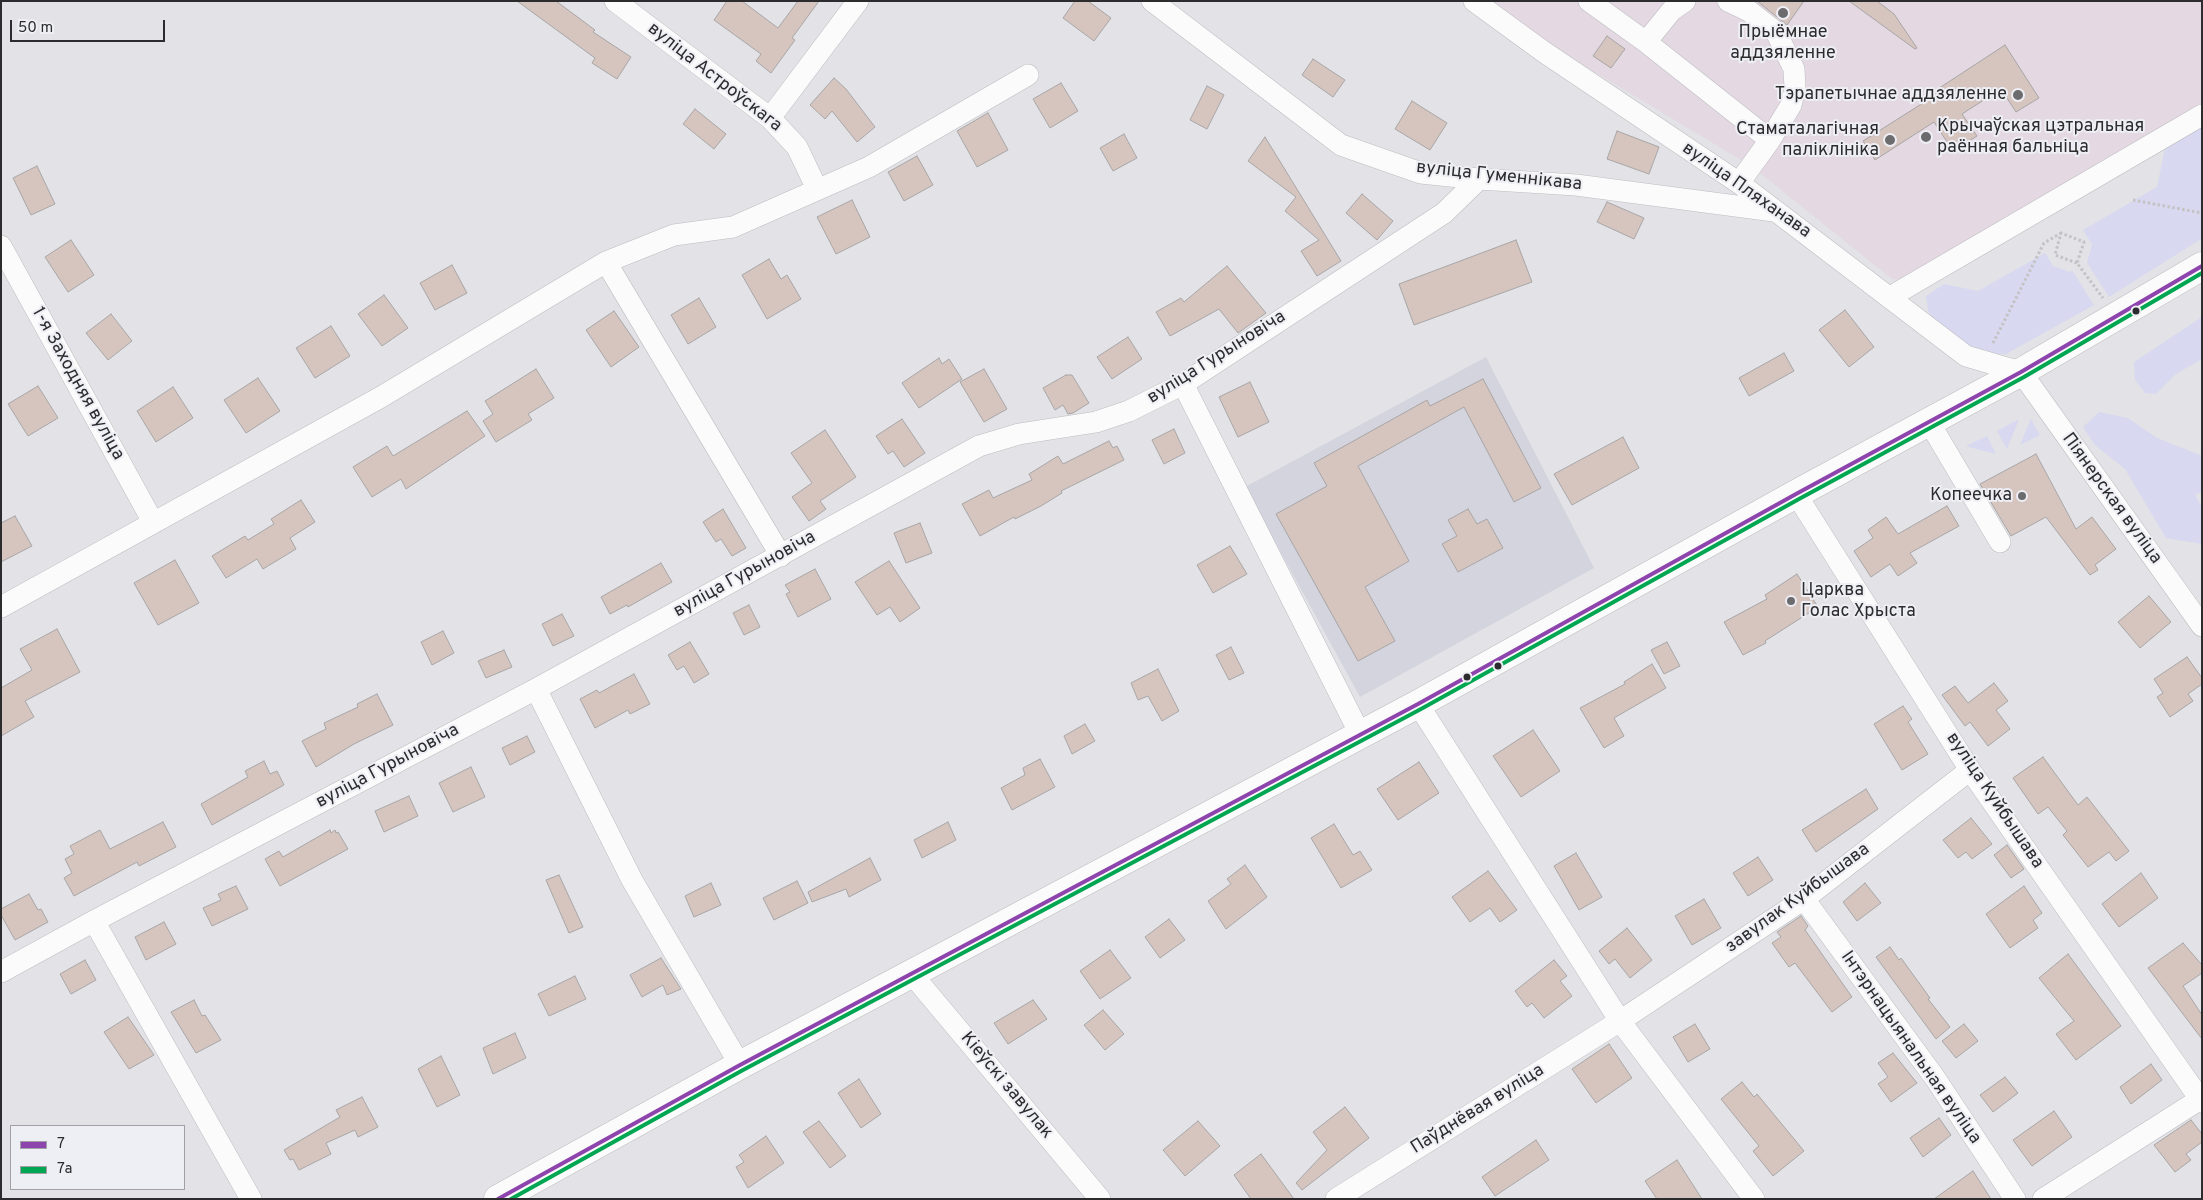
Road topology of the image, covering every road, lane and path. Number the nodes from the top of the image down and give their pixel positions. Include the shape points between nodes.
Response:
1 (615, 1) edge
2 (858, 1) edge
3 (1152, 1) edge
4 (1474, 1) edge
5 (1589, 1) edge
6 (1685, 1) edge
7 (1728, 1) edge
8 (1646, 42) junction
9 (1028, 75) dead end
10 (2202, 114) edge
11 (770, 118) junction
12 (1770, 140) junction
13 (1479, 179) junction
14 (1739, 183) junction
15 (817, 189) junction
16 (2133, 200) dead end
17 (1776, 211) junction
18 (2202, 213) edge
19 (2060, 233) junction
20 (1, 246) edge
21 (606, 262) junction
22 (2077, 263) junction
23 (2202, 266) edge
24 (1890, 297) junction
25 (2107, 305) dead end
26 (2011, 369) junction
27 (1182, 384) junction
28 (1929, 422) junction
29 (1796, 494) junction
30 (153, 522) junction
31 (2000, 542) dead end
32 (781, 556) junction
33 (1, 607) edge
34 (2202, 626) edge
35 (536, 689) junction
36 (1418, 704) junction
37 (1360, 734) junction
38 (1970, 770) junction
39 (1804, 899) junction
40 (94, 921) junction
41 (1, 972) edge
42 (911, 973) junction
43 (1620, 1021) junction
44 (740, 1065) junction
45 (2201, 1100) edge
46 (251, 1199) edge
47 (498, 1199) edge
48 (1100, 1199) edge
49 (1336, 1199) edge
50 (1754, 1199) edge
51 (2015, 1199) edge
52 (2043, 1199) edge

1 - 11 street, вуліца Астроўскага
2 - 11 street
3 - 13 street, вуліца Гуменнікава via 1342,144 1421,173
4 - 14 street, вуліца Пляханава
5 - 8 street
6 - 8 street via 1672,10
7 - 12 street via 1749,11 1776,32 1794,69 1795,89 1791,105
8 - 12 street
9 - 15 street via 869,166
10 - 24 street
11 - 15 street, вуліца Астроўскага via 797,147
12 - 14 street
13 - 17 street, вуліца Гуменнікава via 1576,185
13 - 27 street, вуліца Гурыновіча via 1444,213
14 - 17 street, вуліца Пляханава
15 - 21 street via 733,228 674,235
16 - 18 path
17 - 24 street, вуліца Пляханава
19 - 22 path via 2055,255
19 - 22 path via 2084,242
19 - 26 path via 2044,243 1992,346
20 - 30 street, 1-я Заходняя вуліца
21 - 30 street via 380,397
21 - 32 street
22 - 25 path
23 - 26 main road
24 - 26 street, вуліца Пляханава via 1966,356
26 - 28 main road
26 - 34 street, Піянерская вуліца
27 - 32 street, вуліца Гурыновіча via 1129,411 1096,422 1019,434 979,446
27 - 37 street
28 - 29 main road
28 - 31 street
29 - 36 main road
29 - 38 street, вуліца Куйбышава
30 - 33 street
32 - 35 street, вуліца Гурыновіча
35 - 40 street, вуліца Гурыновіча
35 - 44 street via 632,880
36 - 37 main road
36 - 43 street
37 - 42 main road
38 - 39 street, завулак Куйбышава
38 - 45 street, вуліца Куйбышава
39 - 43 street, завулак Куйбышава
39 - 51 street, Інтэрнацыянальная вуліца via 1935,1078
40 - 41 street, вуліца Гурыновіча
40 - 46 street
42 - 44 main road
42 - 48 street, Кіеўскі завулак
43 - 49 street, Паўднёвая вуліца
43 - 50 street
44 - 47 main road
45 - 52 street

